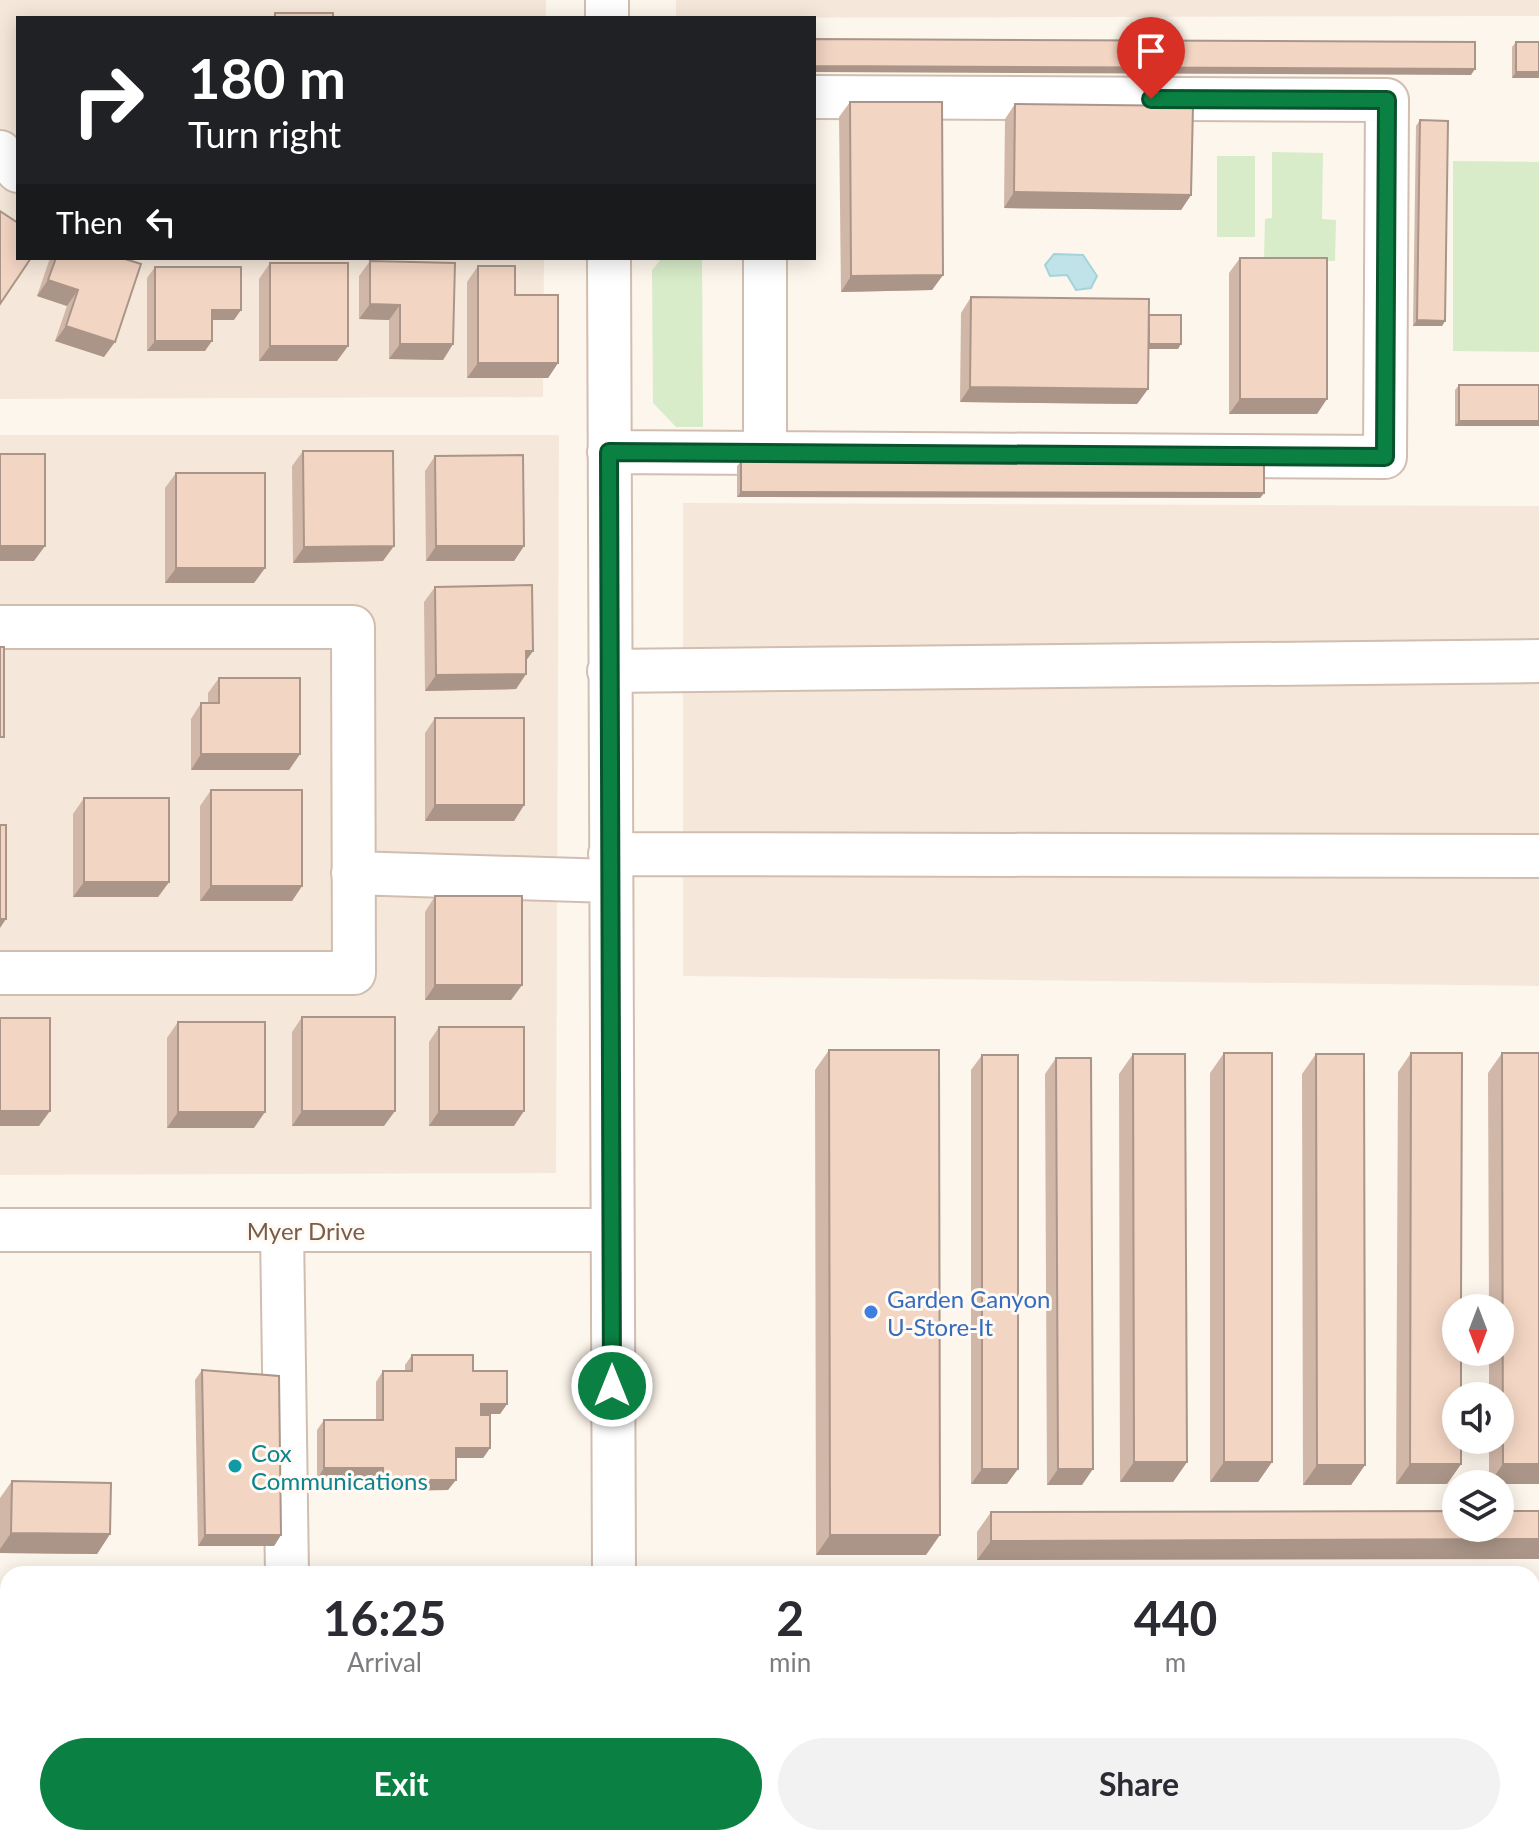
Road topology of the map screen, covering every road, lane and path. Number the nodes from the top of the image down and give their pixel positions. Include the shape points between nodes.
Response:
1 (816, 97) edge
2 (0, 152) edge
3 (16, 169) edge
4 (609, 260) edge
5 (765, 260) edge
6 (609, 452) junction
7 (765, 453) junction
8 (0, 627) edge
9 (1539, 661) edge
10 (609, 671) junction
11 (1539, 856) edge
12 (610, 867) junction
13 (353, 873) junction
14 (0, 973) edge
15 (0, 1230) edge
16 (282, 1230) junction
17 (611, 1230) junction
18 (287, 1566) edge
19 (614, 1566) edge

1 - 7 street via 1387,100 1385,457
2 - 3 street
4 - 6 street
5 - 7 street
6 - 7 street
6 - 10 street
8 - 13 street via 353,627
9 - 10 street
10 - 12 street
11 - 12 street
12 - 13 street
12 - 17 street
13 - 14 street via 354,973
15 - 16 street, Myer Drive
16 - 17 street, Myer Drive
16 - 18 street
17 - 19 street

